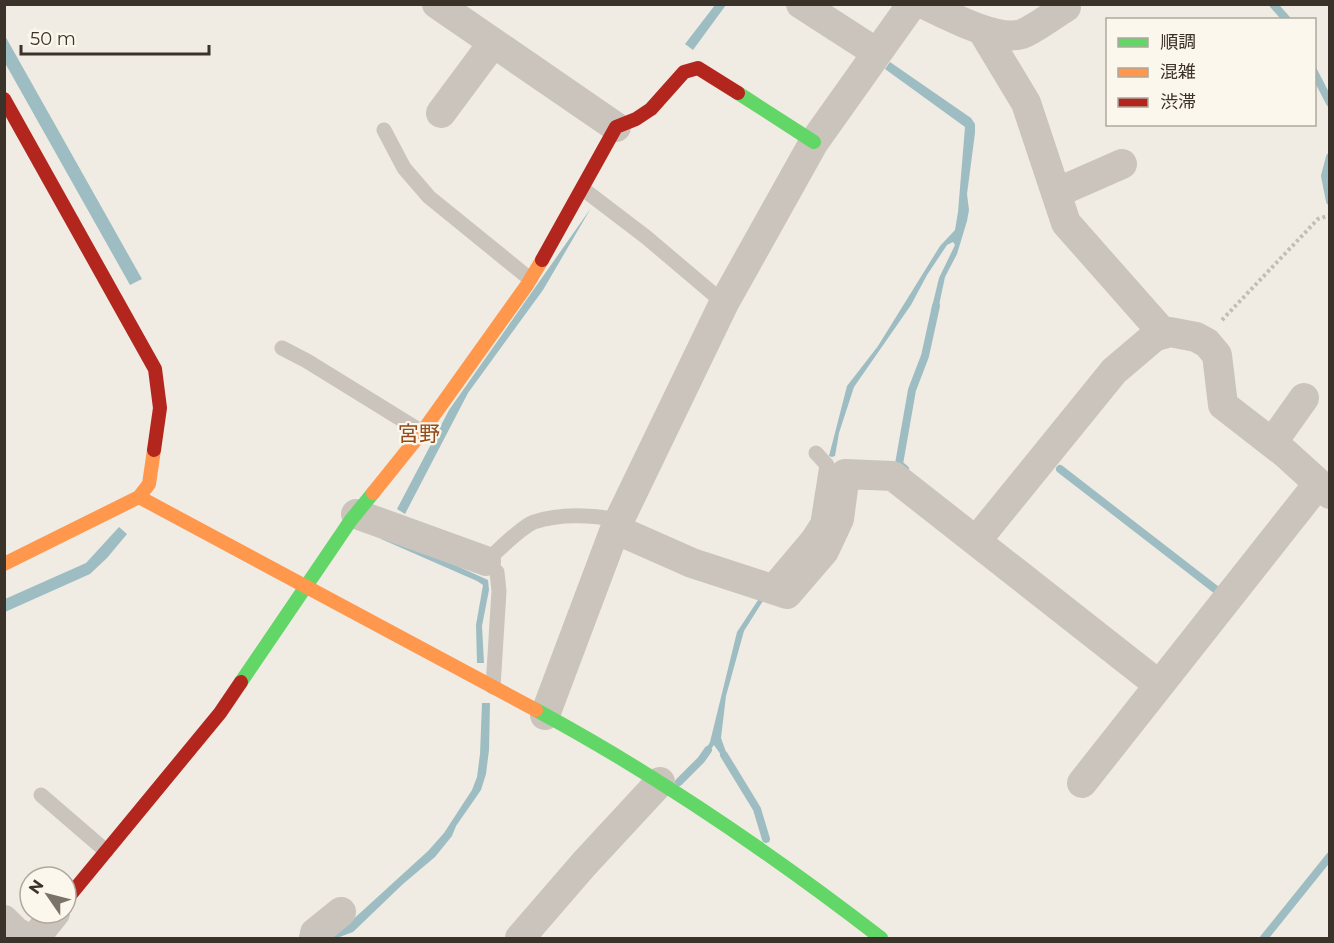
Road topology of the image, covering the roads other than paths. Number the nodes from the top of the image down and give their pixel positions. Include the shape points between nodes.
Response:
1 (437, 4) edge
2 (801, 4) edge
3 (912, 4) edge
4 (924, 4) edge
5 (1066, 7) dead end
6 (982, 30) junction
7 (493, 43) junction
8 (877, 52) junction
9 (4, 99) edge
10 (441, 113) dead end
11 (616, 127) junction
12 (384, 130) dead end
13 (814, 142) junction
14 (1122, 164) dead end
15 (583, 189) junction
16 (1056, 193) junction
17 (530, 279) junction
18 (724, 303) junction
19 (1164, 334) junction
20 (282, 348) dead end
21 (1304, 398) dead end
22 (422, 432) junction
23 (1272, 443) junction
24 (816, 453) dead end
25 (1324, 489) edge
26 (139, 497) junction
27 (356, 514) junction
28 (617, 524) junction
29 (976, 541) junction
30 (486, 561) junction
31 (4, 564) edge
32 (767, 586) junction
33 (306, 588) junction
34 (1159, 685) junction
35 (493, 687) junction
36 (545, 715) junction
37 (660, 782) junction
38 (1082, 783) dead end
39 (41, 795) dead end
40 (106, 851) junction
41 (78, 885) edge
42 (340, 912) dead end
43 (4, 920) edge
44 (46, 925) edge
45 (27, 939) edge
46 (34, 939) edge
47 (314, 939) edge
48 (520, 939) edge
49 (881, 939) edge

1 - 7 street
2 - 8 street
3 - 8 street
4 - 6 street
5 - 6 street via 1021,34
6 - 16 street via 1026,103
7 - 10 street
7 - 11 street
8 - 13 street
9 - 26 street via 155,369 160,408 150,484
11 - 13 street via 651,109 684,72 698,68
11 - 15 street
12 - 17 lane via 404,168 429,197
13 - 18 street
14 - 16 street
15 - 17 street
15 - 18 lane
16 - 19 street via 1066,223
17 - 22 street
18 - 28 street
19 - 23 street via 1196,337 1207,343 1217,355 1223,405
19 - 29 street via 1154,337 1114,371
20 - 22 lane
21 - 23 street
22 - 27 street
23 - 25 street
24 - 32 lane via 827,465 818,522
25 - 34 street
26 - 31 street
26 - 33 street
27 - 30 street
27 - 33 street
28 - 30 lane via 599,516 532,522
28 - 32 street via 692,563
28 - 36 street
29 - 32 street via 893,476 845,474 839,519 824,551 787,594
29 - 34 street
30 - 35 lane via 497,572 499,591
33 - 35 street
33 - 40 street via 220,712
34 - 38 street
35 - 36 street
36 - 37 street
37 - 48 street
37 - 49 street
39 - 40 lane
40 - 41 street
42 - 47 street via 315,933
43 - 45 street
44 - 46 street

